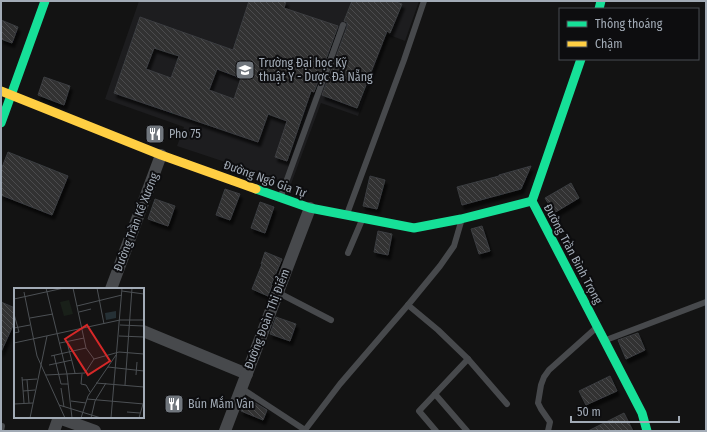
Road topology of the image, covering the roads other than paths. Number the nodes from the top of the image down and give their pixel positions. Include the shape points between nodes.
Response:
1 (45, 1) edge
2 (422, 1) edge
3 (343, 25) dead end
4 (581, 60) edge
5 (1, 91) edge
6 (12, 95) junction
7 (1, 123) edge
8 (161, 155) junction
9 (280, 197) junction
10 (532, 201) junction
11 (310, 208) junction
12 (347, 214) junction
13 (363, 218) junction
14 (461, 219) junction
15 (348, 253) dead end
16 (110, 288) edge
17 (277, 292) junction
18 (706, 302) edge
19 (408, 305) junction
20 (331, 320) dead end
21 (598, 327) junction
22 (144, 331) edge
23 (604, 340) junction
24 (468, 359) junction
25 (246, 374) junction
26 (241, 388) junction
27 (435, 394) junction
28 (507, 404) dead end
29 (59, 418) edge
30 (1, 426) edge
31 (1, 431) edge
32 (54, 431) edge
33 (95, 431) edge
34 (225, 431) edge
35 (436, 431) edge
36 (467, 431) edge
37 (548, 431) edge
38 (647, 431) edge

1 - 6 street
2 - 12 lane via 404,60
3 - 9 lane
4 - 10 street, Đường Trần Bình Trọng
5 - 6 street, Đường Ngô Gia Tự
6 - 7 street
6 - 8 street, Đường Ngô Gia Tự
8 - 9 street, Đường Ngô Gia Tự
8 - 16 street, Đường Trần Kế Xương
9 - 11 street, Đường Ngô Gia Tự
10 - 14 street, Đường Ngô Gia Tự
10 - 21 street, Đường Trần Bình Trọng
11 - 12 street, Đường Ngô Gia Tự
11 - 17 street, Đường Đoàn Thị Điểm
12 - 13 street, Đường Ngô Gia Tự
13 - 14 street, Đường Ngô Gia Tự via 414,228
13 - 15 lane
14 - 19 lane via 454,246
17 - 20 lane
17 - 25 street, Đường Đoàn Thị Điểm
18 - 23 lane
19 - 24 lane
19 - 26 lane via 340,384 305,430
21 - 23 street, Đường Trần Bình Trọng
21 - 37 lane via 544,377 538,402 550,422
22 - 25 street
23 - 38 street, Đường Trần Bình Trọng via 642,413
24 - 27 lane
24 - 28 lane
25 - 26 street, Đường Đoàn Thị Điểm
26 - 34 street, Đường Đoàn Thị Điểm
27 - 35 lane via 419,412
27 - 36 lane
29 - 32 street
29 - 33 street
30 - 31 lane

